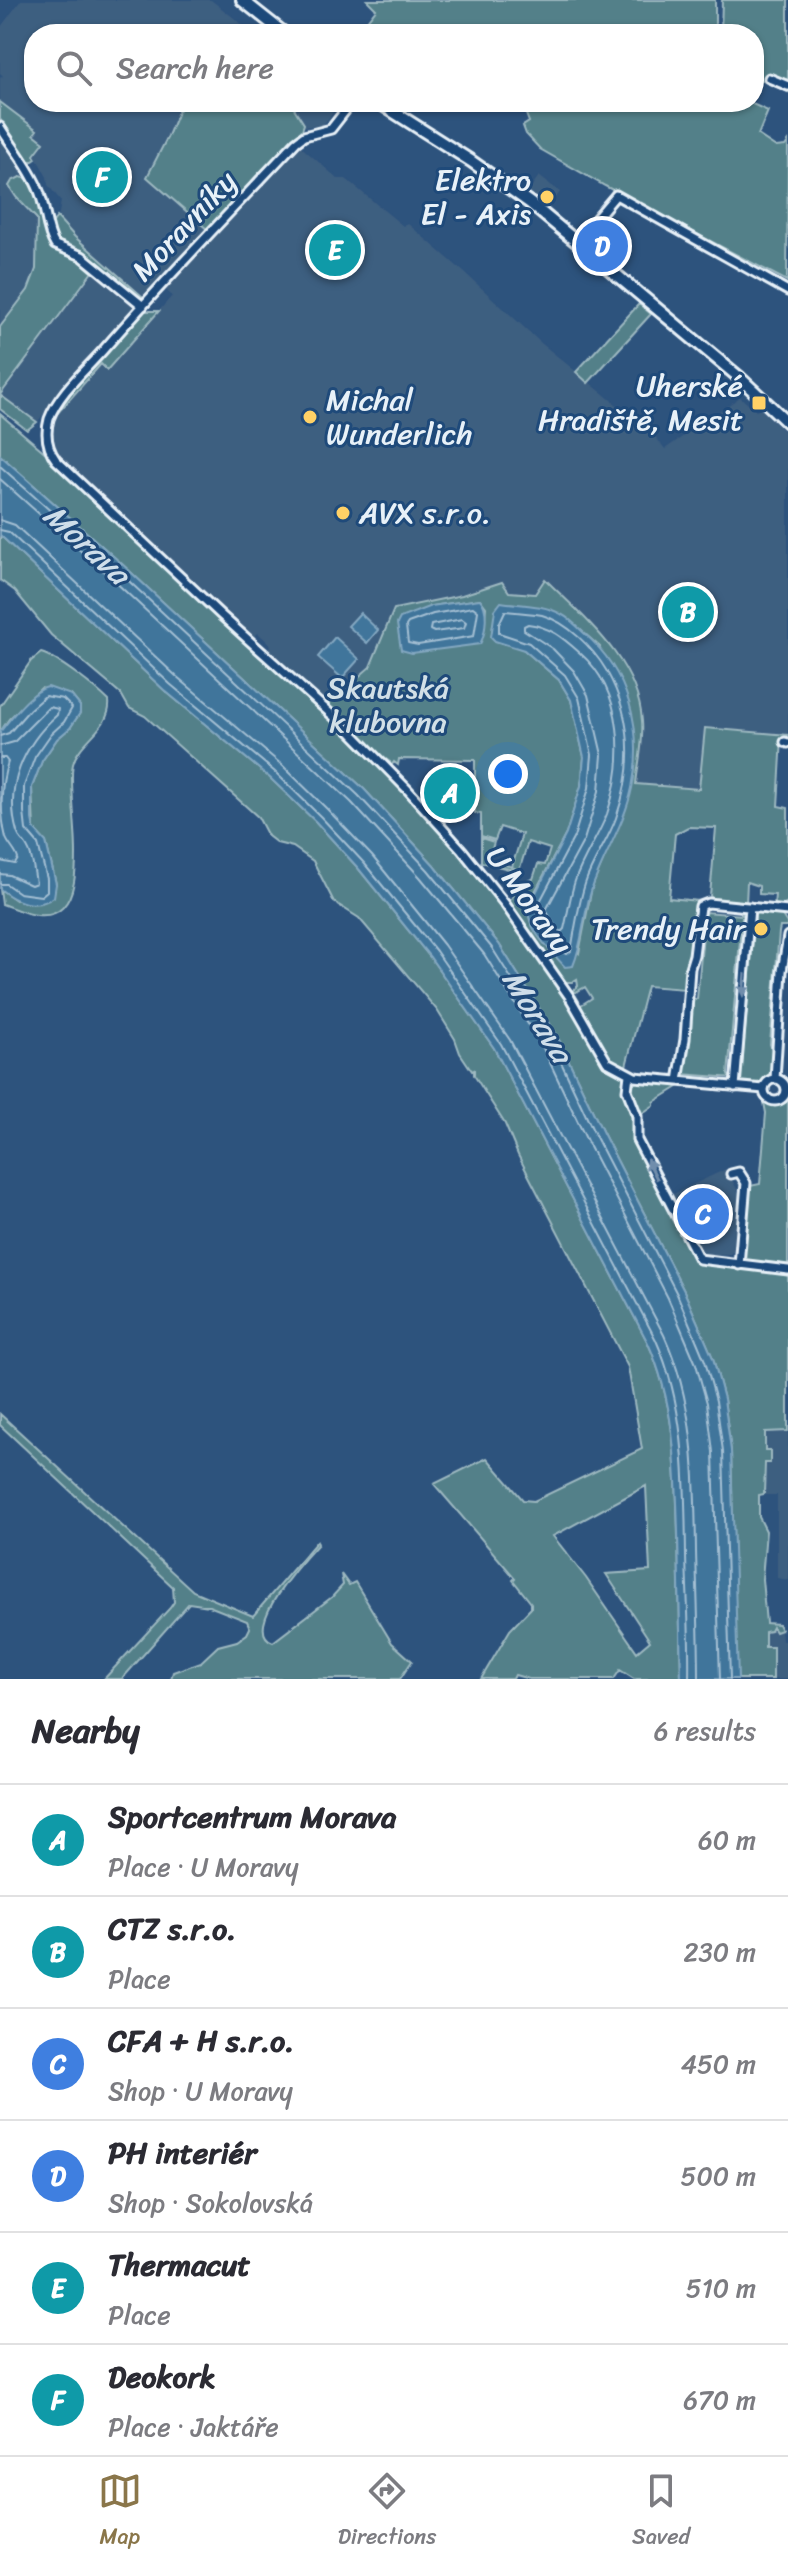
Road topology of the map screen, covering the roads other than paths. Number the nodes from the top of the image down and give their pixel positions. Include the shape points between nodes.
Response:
1 (242, 0) edge
2 (256, 5) edge
3 (275, 24) edge
4 (769, 78) dead end
5 (788, 86) edge
6 (344, 112) edge
7 (393, 112) edge
8 (0, 127) edge
9 (577, 241) junction
10 (788, 291) edge
11 (143, 306) junction
12 (61, 399) joint
13 (785, 416) edge
14 (750, 907) junction
15 (788, 911) edge
16 (788, 936) edge
17 (629, 1075) junction
18 (775, 1079) junction
19 (678, 1081) junction
20 (735, 1087) junction
21 (764, 1089) junction
22 (787, 1091) edge
23 (731, 1174) dead end
24 (739, 1265) junction
25 (788, 1270) edge

1 - 2 main road
2 - 3 main road
4 - 5 street
6 - 11 street, Moravníky via 331,129 296,142
7 - 9 main road via 500,181
8 - 11 street via 38,187 55,245 82,256
9 - 10 street via 616,195
9 - 13 main road
11 - 12 street, Moravníky
12 - 17 street, U Moravy via 47,430 56,460 399,780 505,904 605,1059
14 - 15 street
14 - 19 street via 708,903 699,909
14 -> 20 street
16 - 18 street
17 - 19 street
24 -> 17 street via 698,1258 637,1140
18 - 21 street
18 - 22 street
19 - 20 street
20 - 21 street
21 - 22 street via 774,1100
23 - 24 street via 739,1172 746,1183
24 - 25 street

